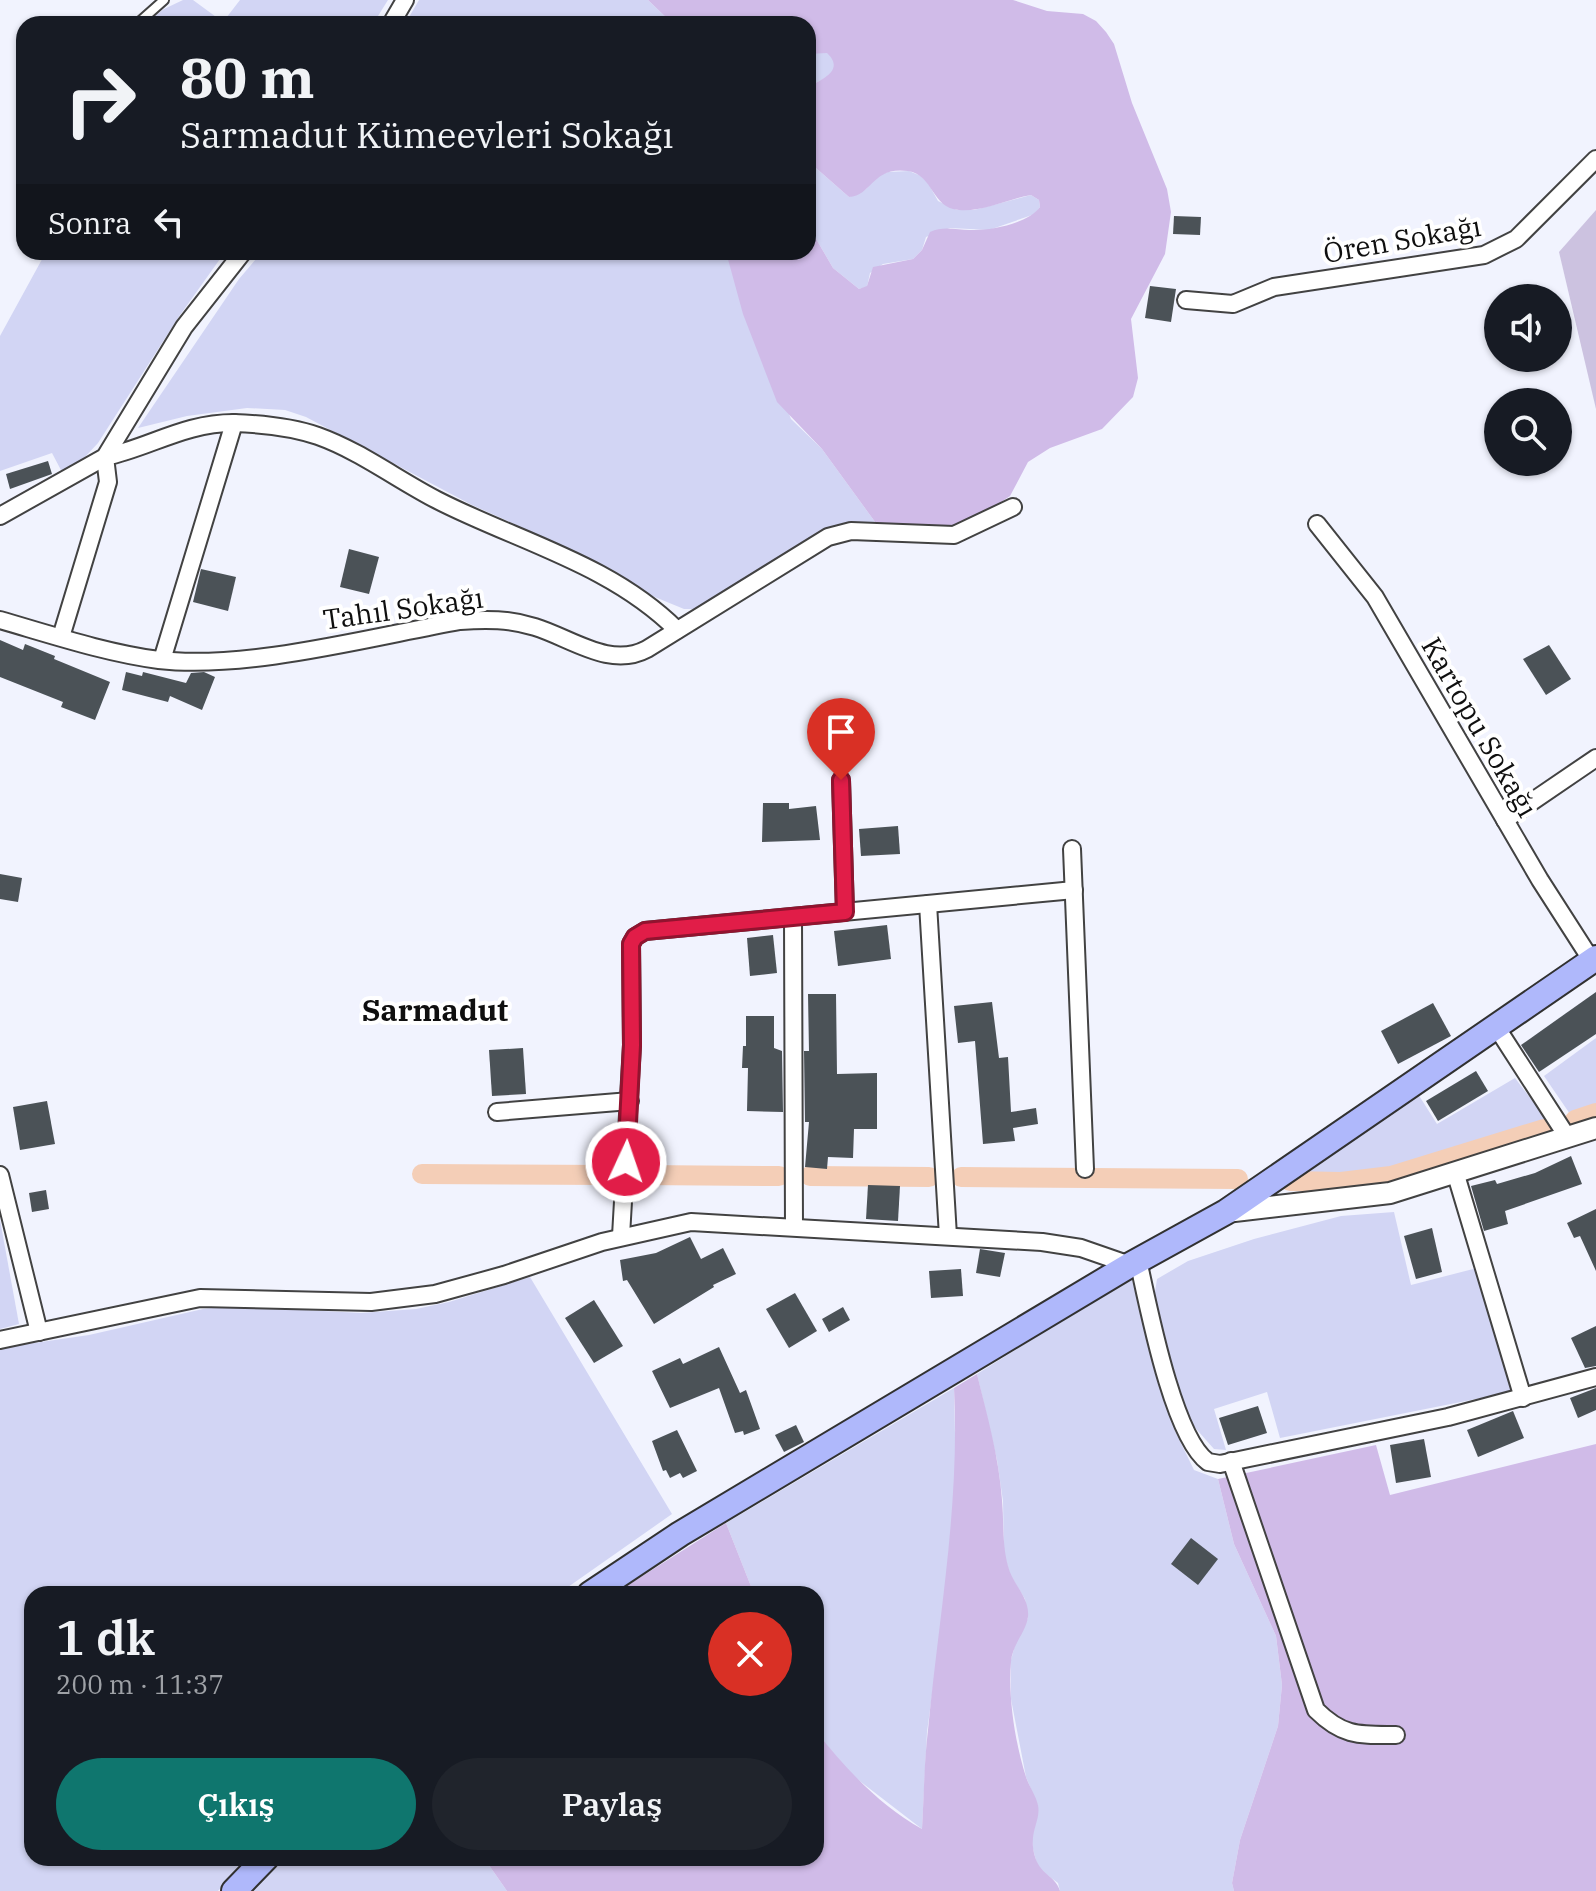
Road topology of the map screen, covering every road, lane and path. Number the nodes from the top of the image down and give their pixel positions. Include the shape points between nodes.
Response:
1 (164, 0) edge
2 (146, 16) edge
3 (1596, 159) edge
4 (237, 260) edge
5 (1186, 300) dead end
6 (234, 423) junction
7 (105, 457) junction
8 (1013, 507) dead end
9 (0, 516) edge
10 (1317, 524) dead end
11 (0, 620) edge
12 (677, 630) junction
13 (61, 637) junction
14 (162, 660) junction
15 (1596, 758) edge
16 (841, 780) dead end
17 (1505, 820) junction
18 (1072, 849) dead end
19 (1074, 890) junction
20 (928, 904) junction
21 (845, 912) junction
22 (793, 917) junction
23 (1594, 959) edge
24 (1497, 1028) junction
25 (630, 1101) junction
26 (497, 1112) dead end
27 (1596, 1128) edge
28 (1568, 1138) junction
29 (1085, 1169) dead end
30 (0, 1175) edge
31 (1456, 1175) junction
32 (1226, 1212) junction
33 (794, 1227) junction
34 (621, 1236) junction
35 (948, 1236) junction
36 (1134, 1263) junction
37 (39, 1332) junction
38 (0, 1340) edge
39 (1596, 1377) edge
40 (1523, 1398) junction
41 (1231, 1461) junction
42 (602, 1586) edge
43 (1396, 1735) dead end
44 (258, 1866) edge
45 (234, 1891) edge

1 - 2 lane
3 - 5 street, Ören Sokağı via 1516,239 1484,255 1274,287 1233,304
4 - 7 street via 184,327
6 - 7 street via 184,429
6 - 12 street via 292,429 335,443 438,500 612,582 651,605
6 - 14 street
7 - 9 street
7 - 13 street via 108,482
8 - 12 street, Tahıl Sokağı via 954,535 851,531 828,537
10 - 17 street, Kartopu Sokağı via 1375,597
11 - 13 street, Tahıl Sokağı
12 - 14 street, Tahıl Sokağı via 624,657 608,656 536,627 488,619 269,654
13 - 14 street, Tahıl Sokağı
15 - 17 street
16 - 21 street
17 - 23 street, Kartopu Sokağı
18 - 19 street
19 - 20 street
19 - 29 street
20 - 21 street
20 - 35 street
21 - 22 street
22 - 25 street via 645,931 635,937
22 - 33 street
23 - 24 main road
24 - 28 street
24 - 32 main road
25 - 26 street
25 - 34 street
27 - 28 street
28 - 31 street
30 - 37 street
31 - 32 street via 1367,1197
31 - 40 street
32 - 36 main road
33 - 34 street via 691,1222
33 - 35 street
34 - 37 street via 435,1294 371,1302 200,1298
35 - 36 street via 1042,1242
36 - 41 street via 1191,1445 1208,1462
36 - 42 main road
37 - 38 street
39 - 40 street
40 - 41 street
41 - 43 street via 1316,1710 1346,1733
44 - 45 main road

